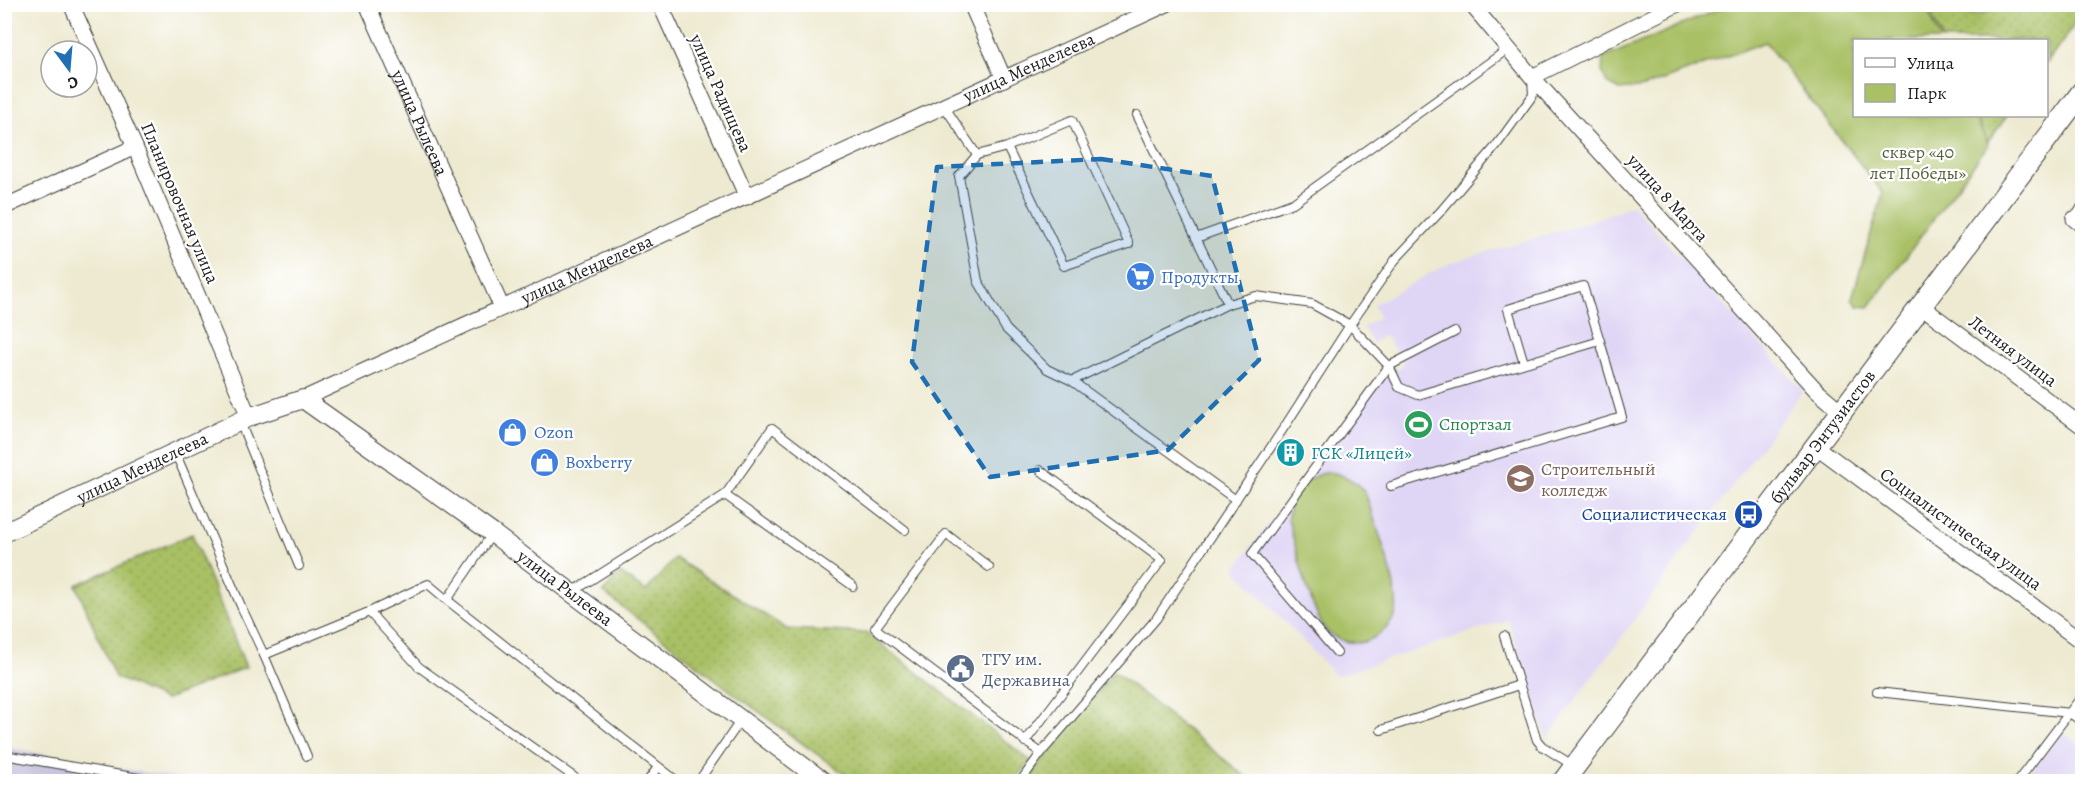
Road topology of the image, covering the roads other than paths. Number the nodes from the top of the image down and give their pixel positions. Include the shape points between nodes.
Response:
1 (71, 4) edge
2 (368, 4) edge
3 (660, 4) edge
4 (971, 4) edge
5 (1167, 4) edge
6 (1471, 4) edge
7 (1677, 4) edge
8 (1508, 49) junction
9 (1532, 77) junction
10 (1004, 79) junction
11 (2082, 92) edge
12 (944, 106) junction
13 (1137, 115) dead end
14 (135, 147) junction
15 (1007, 147) junction
16 (977, 155) junction
17 (747, 197) junction
18 (4, 207) edge
19 (1196, 238) junction
20 (1228, 304) junction
21 (1921, 306) junction
22 (502, 308) junction
23 (1350, 326) junction
24 (1455, 332) dead end
25 (1600, 340) junction
26 (1524, 363) junction
27 (1389, 366) junction
28 (1072, 381) junction
29 (303, 399) junction
30 (1842, 412) junction
31 (245, 420) junction
32 (2082, 426) edge
33 (1817, 447) junction
34 (175, 452) junction
35 (1040, 470) dead end
36 (1390, 486) dead end
37 (725, 495) junction
38 (1236, 500) junction
39 (905, 530) dead end
40 (4, 533) edge
41 (492, 533) junction
42 (299, 566) dead end
43 (989, 567) dead end
44 (853, 586) dead end
45 (572, 592) junction
46 (447, 600) junction
47 (369, 612) junction
48 (1504, 636) dead end
49 (2082, 642) edge
50 (1337, 653) dead end
51 (264, 655) junction
52 (1520, 685) junction
53 (1877, 692) dead end
54 (2082, 696) edge
55 (2070, 713) junction
56 (742, 718) junction
57 (2082, 722) edge
58 (1381, 730) dead end
59 (1025, 742) junction
60 (1041, 753) junction
61 (4, 755) edge
62 (307, 756) dead end
63 (658, 767) junction
64 (1569, 774) edge
65 (162, 782) edge
66 (581, 782) edge
67 (647, 782) edge
68 (678, 782) edge
69 (698, 782) edge
70 (824, 782) edge
71 (1020, 782) edge
72 (2017, 782) edge

1 - 14 street, Планировочная улица
2 - 22 street, улица Рылеева
3 - 17 street, улица Радищева
4 - 10 street
5 - 10 street, улица Менделеева
6 - 8 street, улица 8 Марта
7 - 9 street
8 - 9 street, улица 8 Марта
8 - 19 lane via 1293,202
9 - 23 lane via 1533,95 1440,213 1395,260
9 - 30 street, улица 8 Марта via 1817,391
10 - 12 street, улица Менделеева
11 - 21 main road, бульвар Энтузиастов
12 - 16 lane
12 - 17 street, улица Менделеева
13 - 19 lane
14 - 18 street
14 - 31 street, Планировочная улица
15 - 15 lane via 1072,120 1129,244 1064,266
15 - 16 lane
16 - 28 lane via 959,176 978,281 1006,329 1047,369
17 - 22 street, улица Менделеева
19 - 20 lane
20 - 23 lane via 1256,296 1312,304
20 - 28 lane
21 - 30 main road, бульвар Энтузиастов
21 - 32 street, Летняя улица
22 - 29 street, улица Менделеева
23 - 27 lane
23 - 38 lane
24 - 27 lane
25 - 26 lane
25 - 26 lane via 1583,286 1508,309
25 - 36 lane via 1622,417
26 - 27 lane via 1418,395 1399,387
27 - 50 lane via 1252,554
28 - 38 lane
29 - 31 street, улица Менделеева
29 - 41 street, улица Рылеева
30 - 33 main road, бульвар Энтузиастов
31 - 34 street, улица Менделеева
31 - 42 lane
33 - 49 street, Социалистическая улица
33 - 64 main road, бульвар Энтузиастов
34 - 40 street, улица Менделеева
34 - 51 lane
35 - 59 lane via 1162,560
37 - 39 lane via 772,428
37 - 44 lane
37 - 45 lane
38 - 60 lane via 1156,620
41 - 45 street, улица Рылеева
41 - 46 lane
43 - 59 lane via 946,534 875,628
45 - 56 street, улица Рылеева
46 - 47 lane via 428,584
46 - 63 lane
47 - 51 lane
47 - 66 lane via 419,667
48 - 52 lane
51 - 62 lane
52 - 58 lane
52 - 64 lane via 1539,742
53 - 55 lane
54 - 55 lane
55 - 57 lane
55 - 72 lane
56 - 69 lane
56 - 70 street, улица Рылеева
59 - 60 lane
60 - 71 lane
61 - 65 lane
63 - 67 lane
63 - 68 lane

